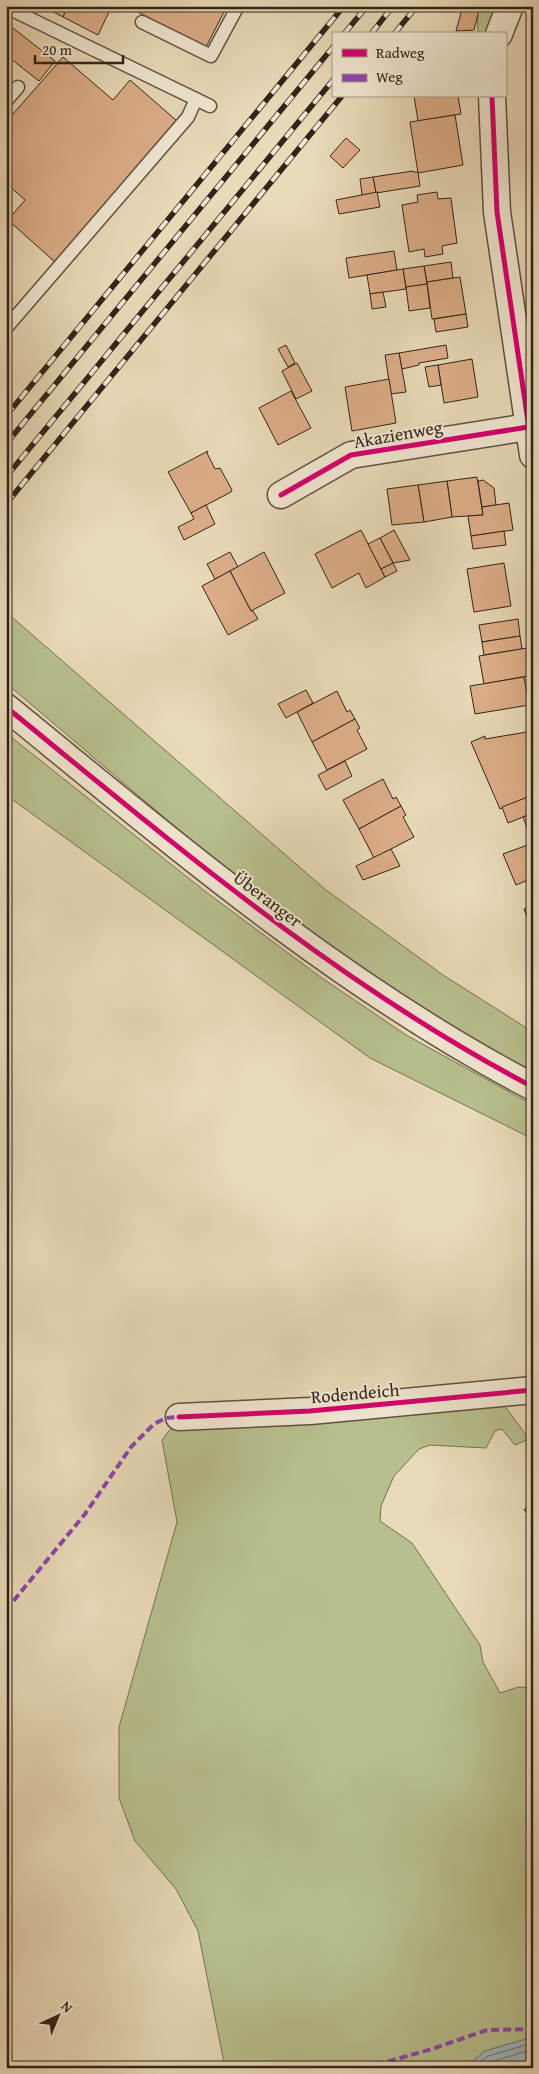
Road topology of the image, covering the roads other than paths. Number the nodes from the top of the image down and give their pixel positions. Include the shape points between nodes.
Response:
1 (238, 6) edge
2 (510, 6) edge
3 (6, 7) edge
4 (142, 22) dead end
5 (500, 32) edge
6 (18, 87) dead end
7 (492, 98) edge
8 (196, 99) junction
9 (6, 101) edge
10 (210, 106) dead end
11 (6, 328) edge
12 (528, 427) junction
13 (533, 455) edge
14 (281, 495) dead end
15 (6, 707) edge
16 (533, 1087) edge
17 (533, 1390) edge
18 (178, 1417) dead end

1 - 4 lane via 211,56
2 - 5 street
3 - 8 lane
6 - 9 lane
7 - 12 street via 497,212
8 - 10 lane
8 - 11 lane via 188,117
12 - 13 street
12 - 14 street, Akazienweg via 351,455
15 - 16 street, Überanger via 212,875 325,959 406,1014
17 - 18 street, Rodendeich via 310,1411

